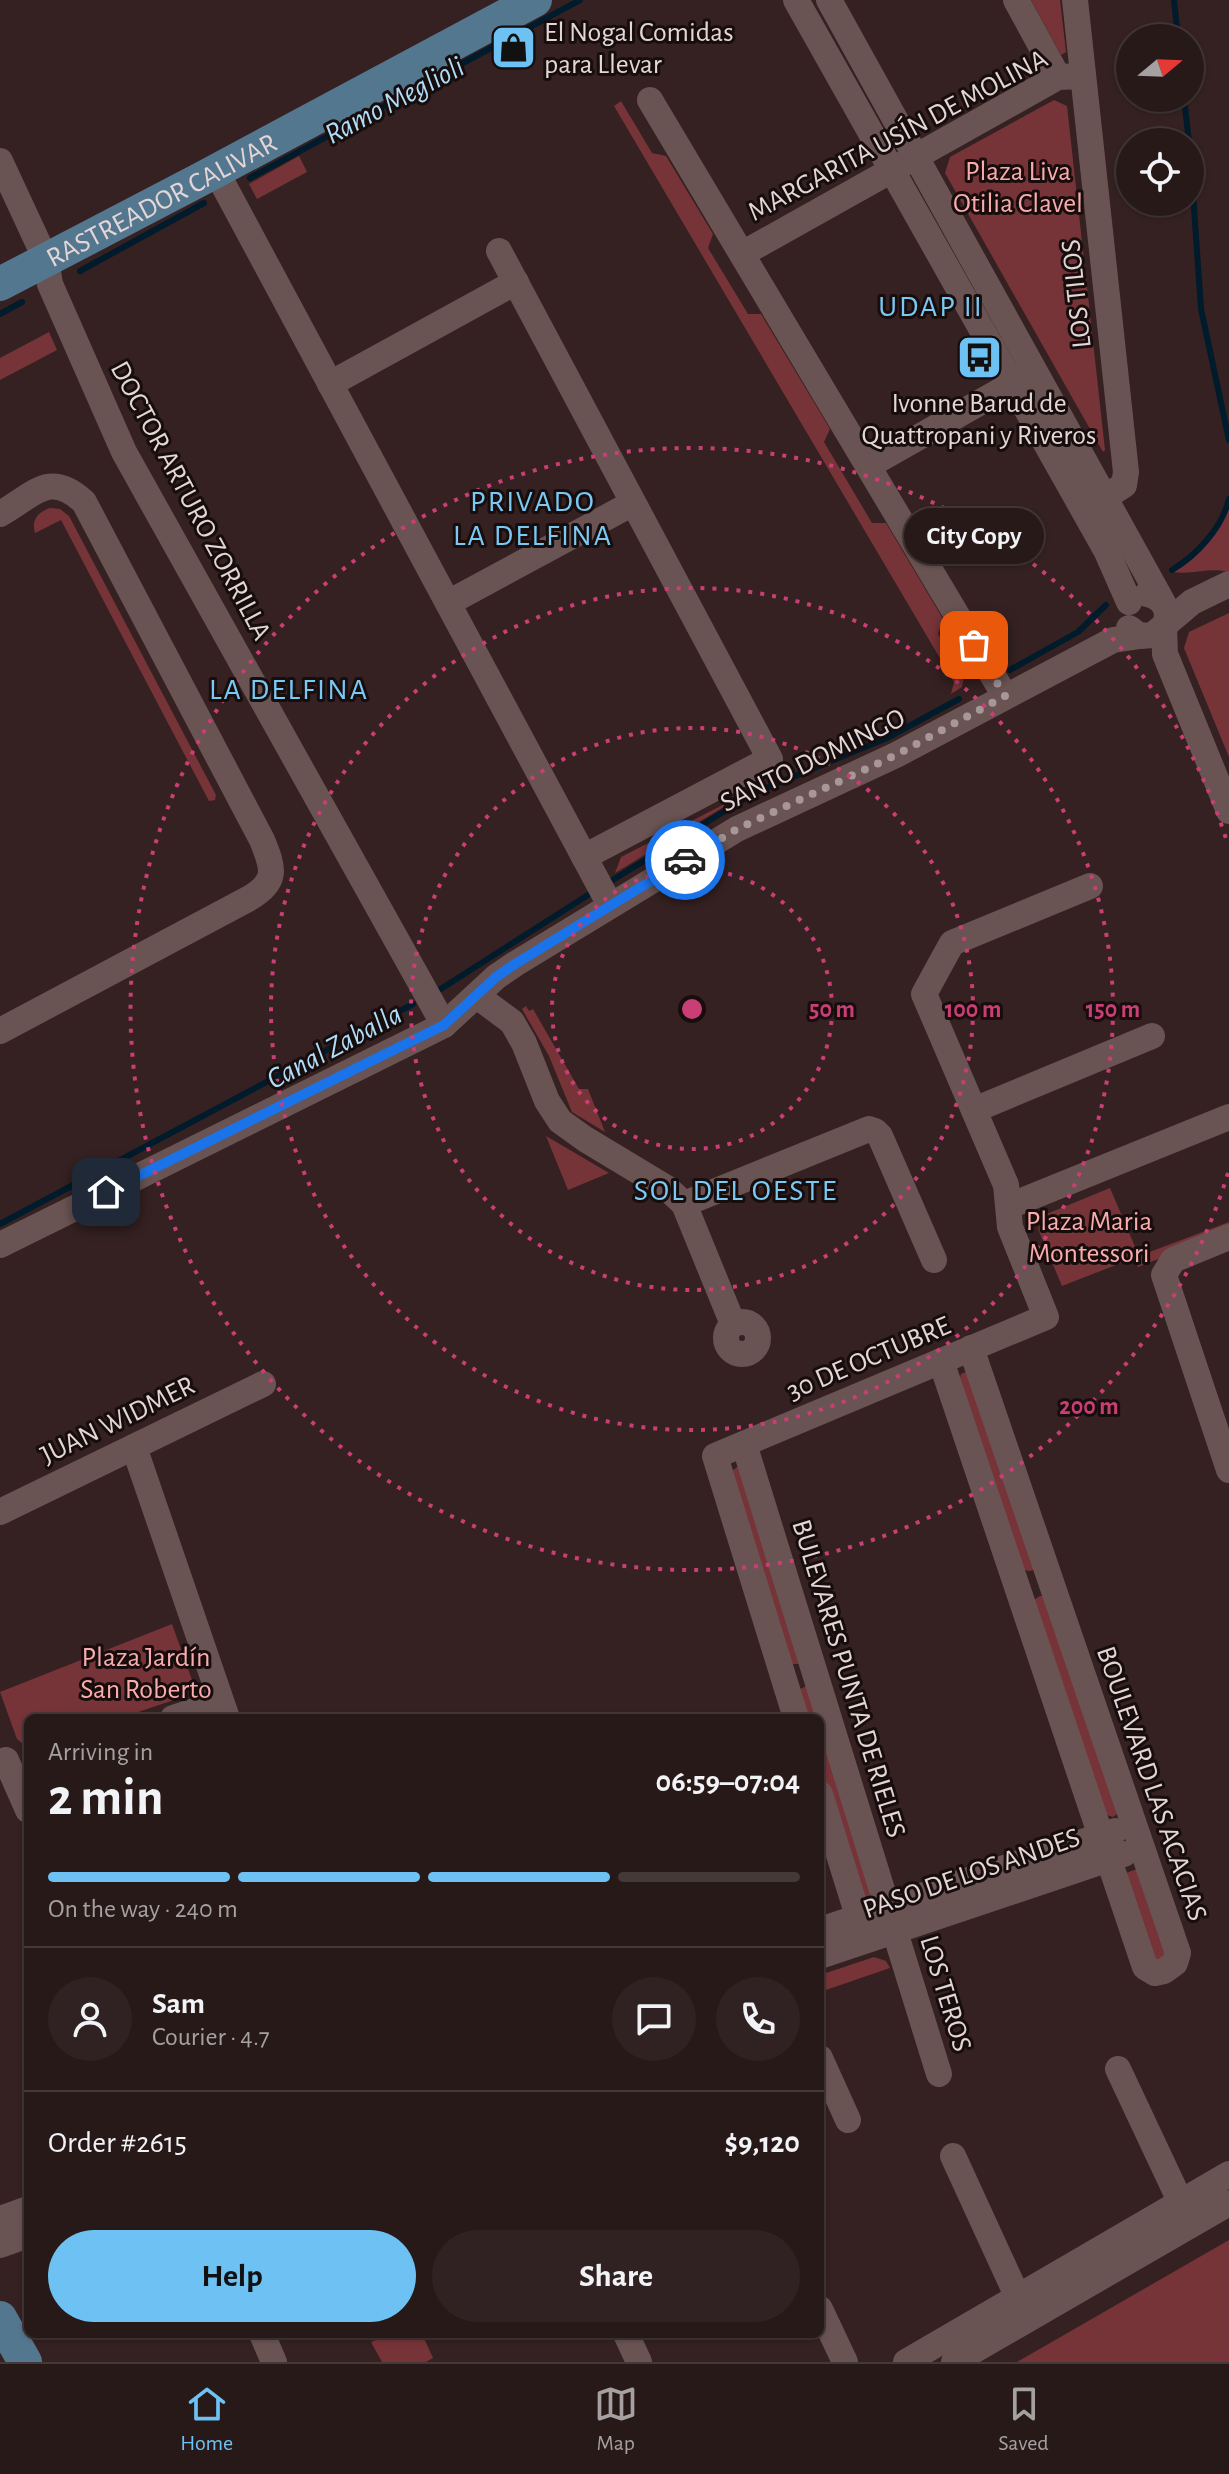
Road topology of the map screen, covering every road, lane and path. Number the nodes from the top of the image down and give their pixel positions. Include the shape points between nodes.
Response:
1 (535, 0) edge
2 (796, 0) edge
3 (829, 0) edge
4 (1016, 0) edge
5 (1075, 0) edge
6 (1071, 76) junction
7 (650, 100) dead end
8 (916, 157) junction
9 (0, 161) edge
10 (223, 168) junction
11 (892, 170) junction
12 (499, 251) dead end
13 (742, 254) junction
14 (46, 260) junction
15 (516, 282) junction
16 (0, 284) edge
17 (1023, 377) junction
18 (336, 380) junction
19 (868, 466) junction
20 (633, 503) junction
21 (1094, 504) junction
22 (0, 514) edge
23 (1229, 584) edge
24 (448, 603) junction
25 (1151, 622) junction
26 (1005, 696) junction
27 (1229, 811) edge
28 (584, 857) junction
29 (1090, 886) dead end
30 (610, 905) junction
31 (477, 996) junction
32 (444, 1025) junction
33 (0, 1031) edge
34 (1152, 1036) dead end
35 (974, 1110) junction
36 (1229, 1117) edge
37 (684, 1204) junction
38 (1009, 1206) junction
39 (1229, 1237) edge
40 (0, 1245) edge
41 (934, 1260) dead end
42 (733, 1324) dead end
43 (971, 1348) junction
44 (941, 1361) junction
45 (263, 1384) dead end
46 (744, 1444) junction
47 (134, 1447) junction
48 (1229, 1470) edge
49 (0, 1512) edge
50 (1050, 1580) junction
51 (1019, 1591) junction
52 (813, 1667) junction
53 (784, 1678) junction
54 (224, 1710) edge
55 (198, 1714) edge
56 (795, 1714) edge
57 (11, 1762) edge
58 (24, 1799) edge
59 (824, 1807) edge
60 (1138, 1836) junction
61 (1105, 1847) junction
62 (891, 1919) junction
63 (862, 1929) junction
64 (824, 1930) edge
65 (824, 1953) edge
66 (824, 2067) edge
67 (1118, 2069) dead end
68 (939, 2074) dead end
69 (848, 2120) dead end
70 (953, 2156) dead end
71 (1229, 2174) edge
72 (1229, 2203) edge
73 (24, 2210) edge
74 (1186, 2213) junction
75 (0, 2219) edge
76 (24, 2236) edge
77 (0, 2245) edge
78 (1023, 2307) junction
79 (824, 2317) edge
80 (0, 2318) edge
81 (264, 2338) edge
82 (628, 2338) edge
83 (25, 2362) edge
84 (274, 2362) edge
85 (639, 2362) edge
86 (845, 2362) edge
87 (906, 2362) edge
88 (954, 2362) edge

1 - 10 main road, RASTREADOR CALIVAR
2 - 11 street
3 - 8 street
4 - 6 street
5 - 6 street, LOS TILOS
6 - 8 street, MARGARITA USÍN DE MOLINA
6 - 21 street, LOS TILOS via 1126,472 1124,485
7 - 13 street
8 - 11 street, MARGARITA USÍN DE MOLINA
8 - 17 street
9 - 14 street, DOCTOR ARTURO ZORRILLA
10 - 14 main road, RASTREADOR CALIVAR
10 - 18 street
11 - 13 street, MARGARITA USÍN DE MOLINA
11 - 17 street
12 - 15 street
13 - 19 street
14 - 16 main road, RASTREADOR CALIVAR
14 - 32 street, DOCTOR ARTURO ZORRILLA via 50,284 124,452
15 - 18 street
15 - 20 street
17 - 19 street
17 - 21 street
18 - 24 street
19 - 26 street
20 - 24 street
20 - 28 street via 770,759
21 - 25 street
22 - 33 street via 31,494 58,485 84,502 271,862 271,875 260,892
23 - 25 street
24 - 28 street
25 - 26 street, SANTO DOMINGO
25 - 27 street
26 - 30 street, SANTO DOMINGO via 896,755 737,829
28 - 30 street
29 - 35 street via 952,943 924,994
30 - 31 street, SANTO DOMINGO via 515,964
31 - 32 street, SANTO DOMINGO
31 - 37 street via 512,1022 560,1121
32 - 40 street, SANTO DOMINGO
34 - 35 street
35 - 38 street via 1006,1185
36 - 38 street
37 - 41 street via 869,1129 880,1136
37 - 42 street
38 - 43 street, 30 DE OCTUBRE via 1010,1227 1046,1317
39 - 48 street via 1173,1260 1164,1275
43 - 44 street, 30 DE OCTUBRE
43 - 50 street, BOULEVARD LAS ACACIAS
44 - 46 street, 30 DE OCTUBRE
44 - 51 street, BOULEVARD LAS ACACIAS
45 - 47 street, JUAN WIDMER
46 - 52 street, BULEVARES PUNTA DE RIELES
46 - 53 street, 30 DE OCTUBRE via 715,1456
47 - 49 street, JUAN WIDMER
47 - 54 street
50 - 51 street
50 - 60 street, BOULEVARD LAS ACACIAS
51 - 61 street, BOULEVARD LAS ACACIAS
52 - 53 street
52 - 62 street, BULEVARES PUNTA DE RIELES
53 - 56 street
54 - 55 street
57 - 58 street
59 - 63 street
60 - 61 street, PASO DE LOS ANDES
60 - 61 street, BOULEVARD LAS ACACIAS via 1178,1953 1175,1963 1160,1973 1145,1967
61 - 62 street, PASO DE LOS ANDES
62 - 63 street, PASO DE LOS ANDES
62 - 68 street, LOS TEROS
63 - 64 street, PASO DE LOS ANDES
63 - 65 street, PASO DE LOS ANDES
66 - 69 street
67 - 74 street
70 - 78 street
71 - 74 street
72 - 74 street
73 - 75 street
74 - 78 street
76 - 77 street
78 - 87 street
78 - 88 street
79 - 86 street
80 - 83 main road
81 - 84 street
82 - 85 street

